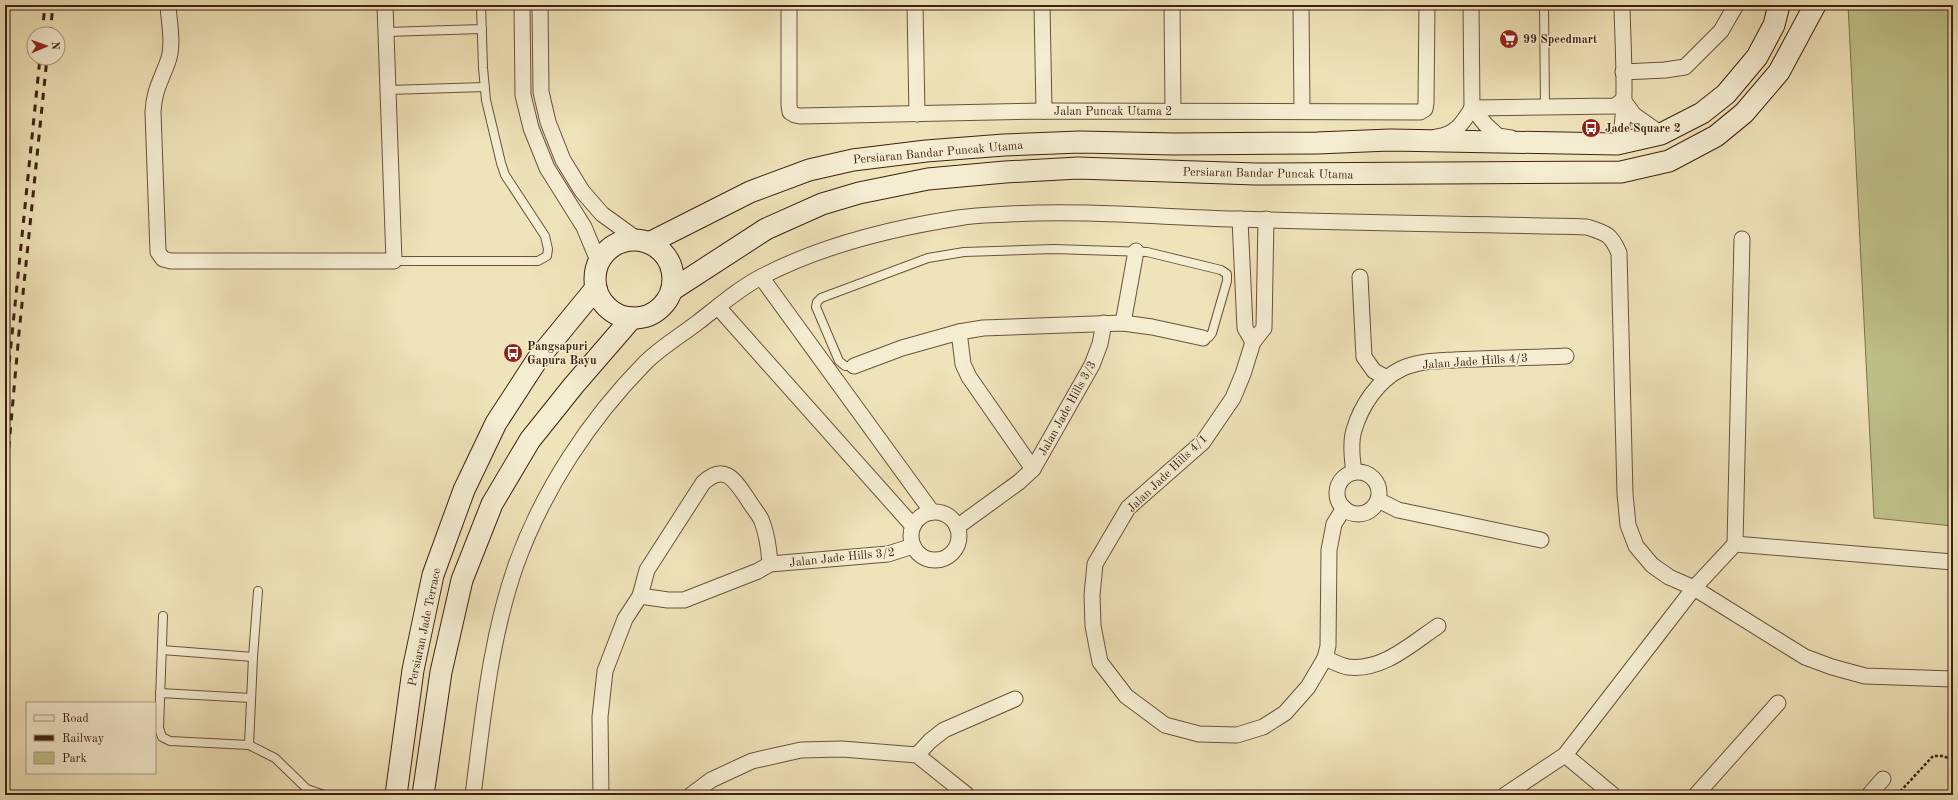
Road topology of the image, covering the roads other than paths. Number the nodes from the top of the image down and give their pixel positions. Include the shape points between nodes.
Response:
1 (168, 5) edge
2 (385, 5) edge
3 (481, 5) edge
4 (522, 5) edge
5 (540, 5) edge
6 (789, 5) edge
7 (915, 5) edge
8 (1042, 5) edge
9 (1172, 5) edge
10 (1300, 5) edge
11 (1427, 5) edge
12 (1470, 5) edge
13 (1544, 5) edge
14 (1736, 5) edge
15 (1779, 5) edge
16 (1815, 5) edge
17 (1622, 6) edge
18 (482, 29) junction
19 (386, 32) junction
20 (1623, 72) junction
21 (484, 87) junction
22 (388, 90) junction
23 (1623, 100) junction
24 (1545, 107) junction
25 (1472, 108) junction
26 (1173, 110) junction
27 (1044, 111) junction
28 (1302, 111) junction
29 (917, 114) junction
30 (1661, 134) junction
31 (1390, 140) junction
32 (1542, 144) junction
33 (1617, 144) junction
34 (1240, 219) junction
35 (1266, 219) junction
36 (1742, 239) dead end
37 (643, 242) junction
38 (1136, 251) junction
39 (394, 261) junction
40 (599, 263) junction
41 (761, 277) junction
42 (1360, 277) dead end
43 (596, 288) junction
44 (672, 290) junction
45 (718, 307) junction
46 (632, 318) junction
47 (1104, 323) junction
48 (1123, 323) junction
49 (958, 332) junction
50 (1203, 338) joint
51 (1253, 342) junction
52 (1566, 356) dead end
53 (854, 366) joint
54 (1386, 378) junction
55 (1033, 469) junction
56 (1354, 472) junction
57 (1378, 500) junction
58 (1344, 508) junction
59 (932, 512) junction
60 (913, 526) junction
61 (957, 526) junction
62 (1541, 540) dead end
63 (1735, 544) junction
64 (913, 546) junction
65 (1953, 562) edge
66 (770, 564) junction
67 (1694, 588) junction
68 (258, 591) dead end
69 (640, 596) junction
70 (163, 616) dead end
71 (1438, 626) dead end
72 (162, 650) junction
73 (253, 657) junction
74 (1325, 658) junction
75 (1953, 679) edge
76 (160, 693) junction
77 (251, 698) junction
78 (1014, 699) dead end
79 (1778, 703) dead end
80 (249, 745) junction
81 (917, 755) junction
82 (1565, 755) junction
83 (1883, 779) dead end
84 (324, 795) edge
85 (396, 795) edge
86 (423, 795) edge
87 (473, 795) edge
88 (601, 795) edge
89 (690, 795) edge
90 (967, 795) edge
91 (1505, 795) edge
92 (1612, 795) edge
93 (1696, 795) edge
94 (1868, 795) edge

1 - 39 street via 170,51 153,97 152,112 158,252 163,259
2 - 19 street
3 - 18 lane
4 - 40 street via 523,95 531,128 546,168 584,226
5 - 37 street via 541,92 548,122 563,160 582,191 602,214
6 - 29 street, Jalan Puncak Utama 2 via 790,112 800,116
7 - 29 street
8 - 27 street
9 - 26 street
10 - 28 street
11 - 28 street, Jalan Puncak Utama 2 via 1425,109 1420,112
12 - 25 street
13 - 24 lane
14 - 20 street via 1721,31 1685,67
15 - 30 street, Persiaran Bandar Puncak Utama via 1774,25 1757,57 1726,94 1702,113
16 - 44 street, Persiaran Bandar Puncak Utama via 1779,72 1744,113 1716,136 1669,161 1621,172 1256,174 1078,168 928,179 859,193 822,204 766,229
17 - 20 street
18 - 19 lane
18 - 21 lane
19 - 22 street
20 - 23 street
21 - 22 lane
21 - 39 lane via 505,175 545,236 547,256 538,261
22 - 39 street
23 - 24 street via 1615,106
23 - 30 street via 1634,115
23 - 33 street via 1622,137
24 - 25 street
25 - 31 street via 1459,128 1443,136
25 - 32 street via 1498,136
26 - 27 street, Jalan Puncak Utama 2
26 - 28 street, Jalan Puncak Utama 2
27 - 29 street, Jalan Puncak Utama 2
30 - 33 street, Persiaran Bandar Puncak Utama
31 - 32 street, Persiaran Bandar Puncak Utama
31 - 37 street, Persiaran Bandar Puncak Utama via 1174,144 1080,142 934,150 853,160 809,170 750,192
32 - 33 street, Persiaran Bandar Puncak Utama
34 - 35 street
34 - 41 street via 1052,212 960,217 873,235 812,255
34 - 51 street via 1245,328
35 - 51 street, Jalan Jade Hills 4/1 via 1264,328
35 - 67 street via 1587,226 1602,231 1614,239 1619,253 1628,525 1636,546 1652,565 1669,577
36 - 63 street
37 - 40 street via 627,241 616,245 606,252
37 - 44 street via 658,248 666,256 674,279
38 - 48 street
38 - 50 lane via 1166,256 1221,270 1227,274 1212,333 1209,337
38 - 53 lane via 1053,249 947,254 928,258 821,298 816,307 839,361 845,366
40 - 43 street
41 - 45 street
41 - 59 street
42 - 54 street via 1364,357 1374,371
43 - 46 street via 609,309
43 - 85 street, Persiaran Jade Terrace via 537,360 496,423 464,490 433,575 413,670
44 - 46 street via 666,302 657,311 645,317
45 - 60 street
45 - 87 street via 648,361 598,416 538,512 516,566 496,632
46 - 86 street via 530,440 492,504 462,580 441,672
47 - 48 street
47 - 49 street via 983,328
47 - 55 street, Jalan Jade Hills 3/3 via 1092,365
48 - 50 street
49 - 53 street via 902,348
49 - 55 street, Jalan Jade Hills 3/3 via 963,364 969,377
51 - 74 street, Jalan Jade Hills 4/1 via 1233,398 1202,442 1128,508 1095,564 1093,626 1100,662 1126,696 1165,725 1198,734 1237,735 1263,727 1285,713 1308,687
52 - 54 street, Jalan Jade Hills 4/3 via 1427,362 1401,369
54 - 56 street via 1363,408 1354,431 1351,457
55 - 61 street, Jalan Jade Hills 3/3
56 - 57 street via 1368,474 1373,479 1377,485
56 - 58 street via 1342,479 1337,491
57 - 58 street via 1363,513 1350,512
57 - 62 street via 1398,510
58 - 74 street via 1334,524 1330,550 1328,646
59 - 60 street
59 - 61 street via 947,515
60 - 64 street
61 - 64 street via 956,548 945,558 937,560 923,557
63 - 65 street
63 - 67 street
64 - 66 street, Jalan Jade Hills 3/2 via 888,554
66 - 69 street, Jalan Jade Hills 3/2 via 684,600
66 - 69 street via 761,519 730,476 720,473 711,475 703,483 647,570
67 - 75 street via 1805,657 1832,667 1865,676
67 - 82 street
68 - 73 lane
69 - 88 street via 625,619 605,671 600,717
70 - 72 lane
71 - 74 street via 1392,657 1371,667 1347,667
72 - 73 lane
72 - 76 lane
73 - 77 lane
76 - 77 lane
76 - 80 lane via 159,728 162,737 170,741
77 - 80 lane
78 - 81 street via 944,730
79 - 93 street
80 - 84 lane via 275,758 307,789
81 - 89 street via 842,749 801,750 752,761 711,780
81 - 90 street
82 - 91 street
82 - 92 street
83 - 94 street

